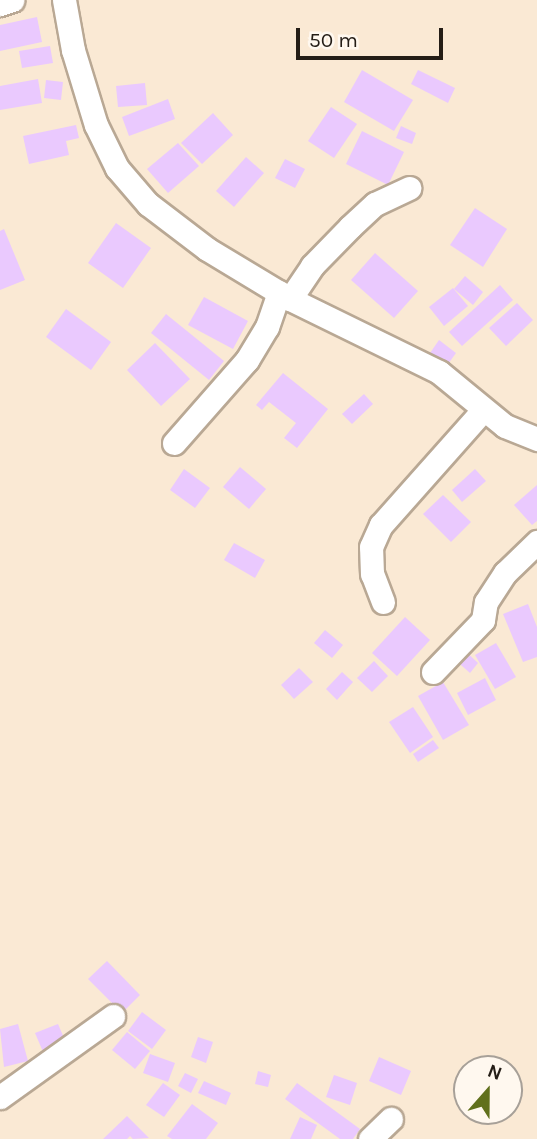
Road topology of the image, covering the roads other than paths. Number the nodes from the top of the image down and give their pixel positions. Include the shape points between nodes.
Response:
1 (12, 0) edge
2 (64, 0) edge
3 (0, 4) edge
4 (409, 188) dead end
5 (285, 295) junction
6 (483, 410) junction
7 (537, 439) edge
8 (174, 443) dead end
9 (537, 542) edge
10 (383, 602) dead end
11 (433, 672) dead end
12 (113, 1016) dead end
13 (0, 1097) edge
14 (391, 1119) dead end
15 (370, 1139) edge

1 - 3 street
2 - 5 street via 73,50 96,125 117,168 148,204 197,241
4 - 5 street via 366,211
5 - 6 street via 439,372
5 - 8 street via 247,360
6 - 7 street via 505,426
6 - 10 street via 381,525 372,547 372,574
9 - 11 street via 505,573 486,602 483,620
12 - 13 street
14 - 15 street

